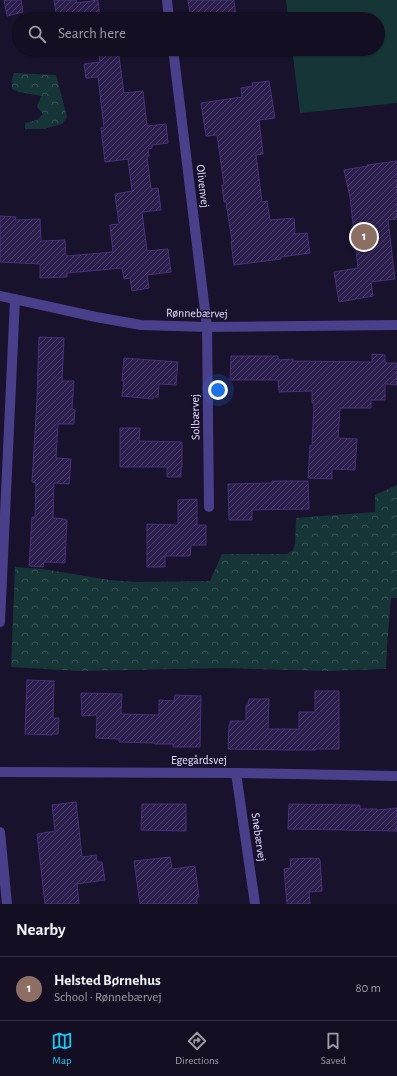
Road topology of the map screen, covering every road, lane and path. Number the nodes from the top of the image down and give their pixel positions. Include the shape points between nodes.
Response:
1 (167, 0) edge
2 (168, 12) edge
3 (174, 56) edge
4 (0, 296) edge
5 (14, 300) junction
6 (397, 325) edge
7 (207, 327) junction
8 (3, 491) edge
9 (209, 507) dead end
10 (0, 622) edge
11 (0, 772) edge
12 (236, 773) junction
13 (397, 776) edge
14 (0, 832) edge
15 (7, 904) edge
16 (255, 904) edge

1 - 2 street
3 - 7 street, Olivenvej
4 - 5 street, Rønnebærvej
5 - 7 street, Rønnebærvej via 140,325
5 - 8 street
6 - 7 street, Rønnebærvej
7 - 9 street, Solbærvej
8 - 10 street
11 - 12 street, Egegårdsvej
12 - 13 street, Egegårdsvej
12 - 16 street, Snebærvej
14 - 15 street

